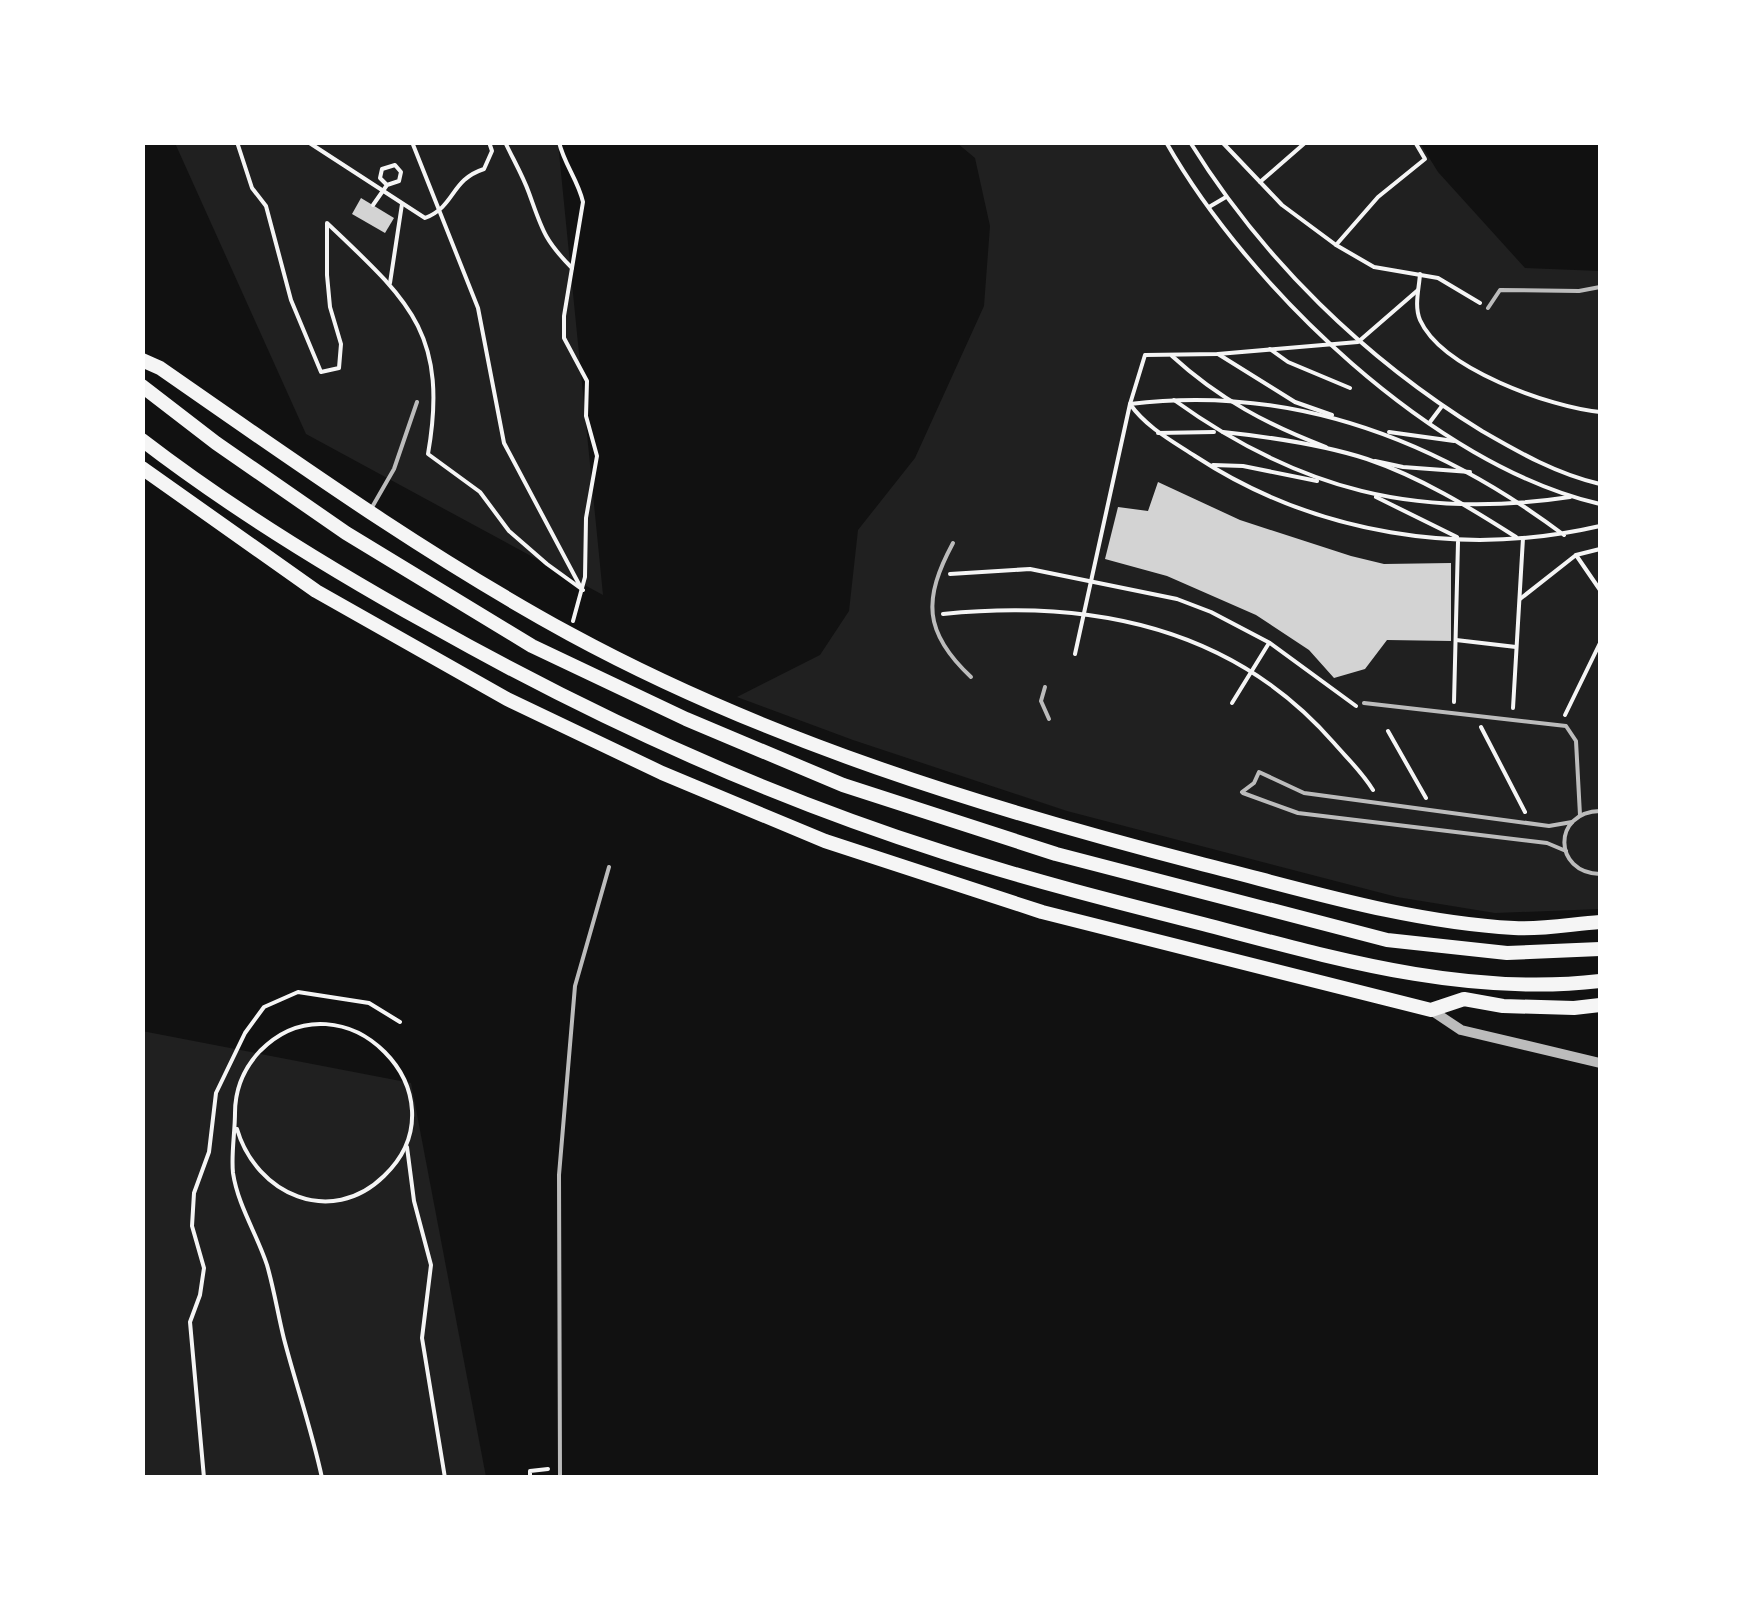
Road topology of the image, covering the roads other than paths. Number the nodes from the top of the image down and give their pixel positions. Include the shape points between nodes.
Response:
1 (1600, 287) edge
2 (1488, 308) road end
3 (142, 360) edge
4 (142, 386) edge
5 (417, 402) dead end
6 (142, 440) edge
7 (142, 468) edge
8 (369, 513) junction
9 (953, 543) dead end
10 (971, 677) dead end
11 (1045, 686) dead end
12 (1364, 703) road end
13 (1048, 719) dead end
14 (1600, 811) edge
15 (1580, 815) junction
16 (1572, 822) junction
17 (1566, 851) junction
18 (609, 868) dead end
19 (1600, 874) edge
20 (1600, 922) edge
21 (1600, 948) edge
22 (1600, 981) edge
23 (1600, 1006) edge
24 (1431, 1010) junction
25 (1600, 1063) edge
26 (560, 1478) edge

1 - 2 lane via 1500,290
3 - 8 main road
4 - 21 main road via 346,533 532,646 842,785 1056,854 1387,940 1507,952
5 - 8 lane via 394,469
6 - 22 main road via 328,568 519,675 672,748 834,814 1048,884 1382,970 1511,984
7 - 24 main road via 316,590 507,699 662,773 825,841 986,895
8 - 20 main road via 570,634 694,695 958,797 1390,912 1516,928
9 - 10 lane via 935,577 932,601 948,655
11 - 13 lane via 1041,701
12 - 15 lane via 1561,724 1576,740
14 - 15 lane
15 - 16 lane
16 - 17 lane
16 - 17 lane via 1549,826 1304,794 1259,772 1242,792 1298,813 1547,843
17 - 19 lane via 1578,868
18 - 26 lane via 575,986 559,1175
23 - 24 main road via 1503,1006 1464,998
24 - 25 street via 1460,1030

